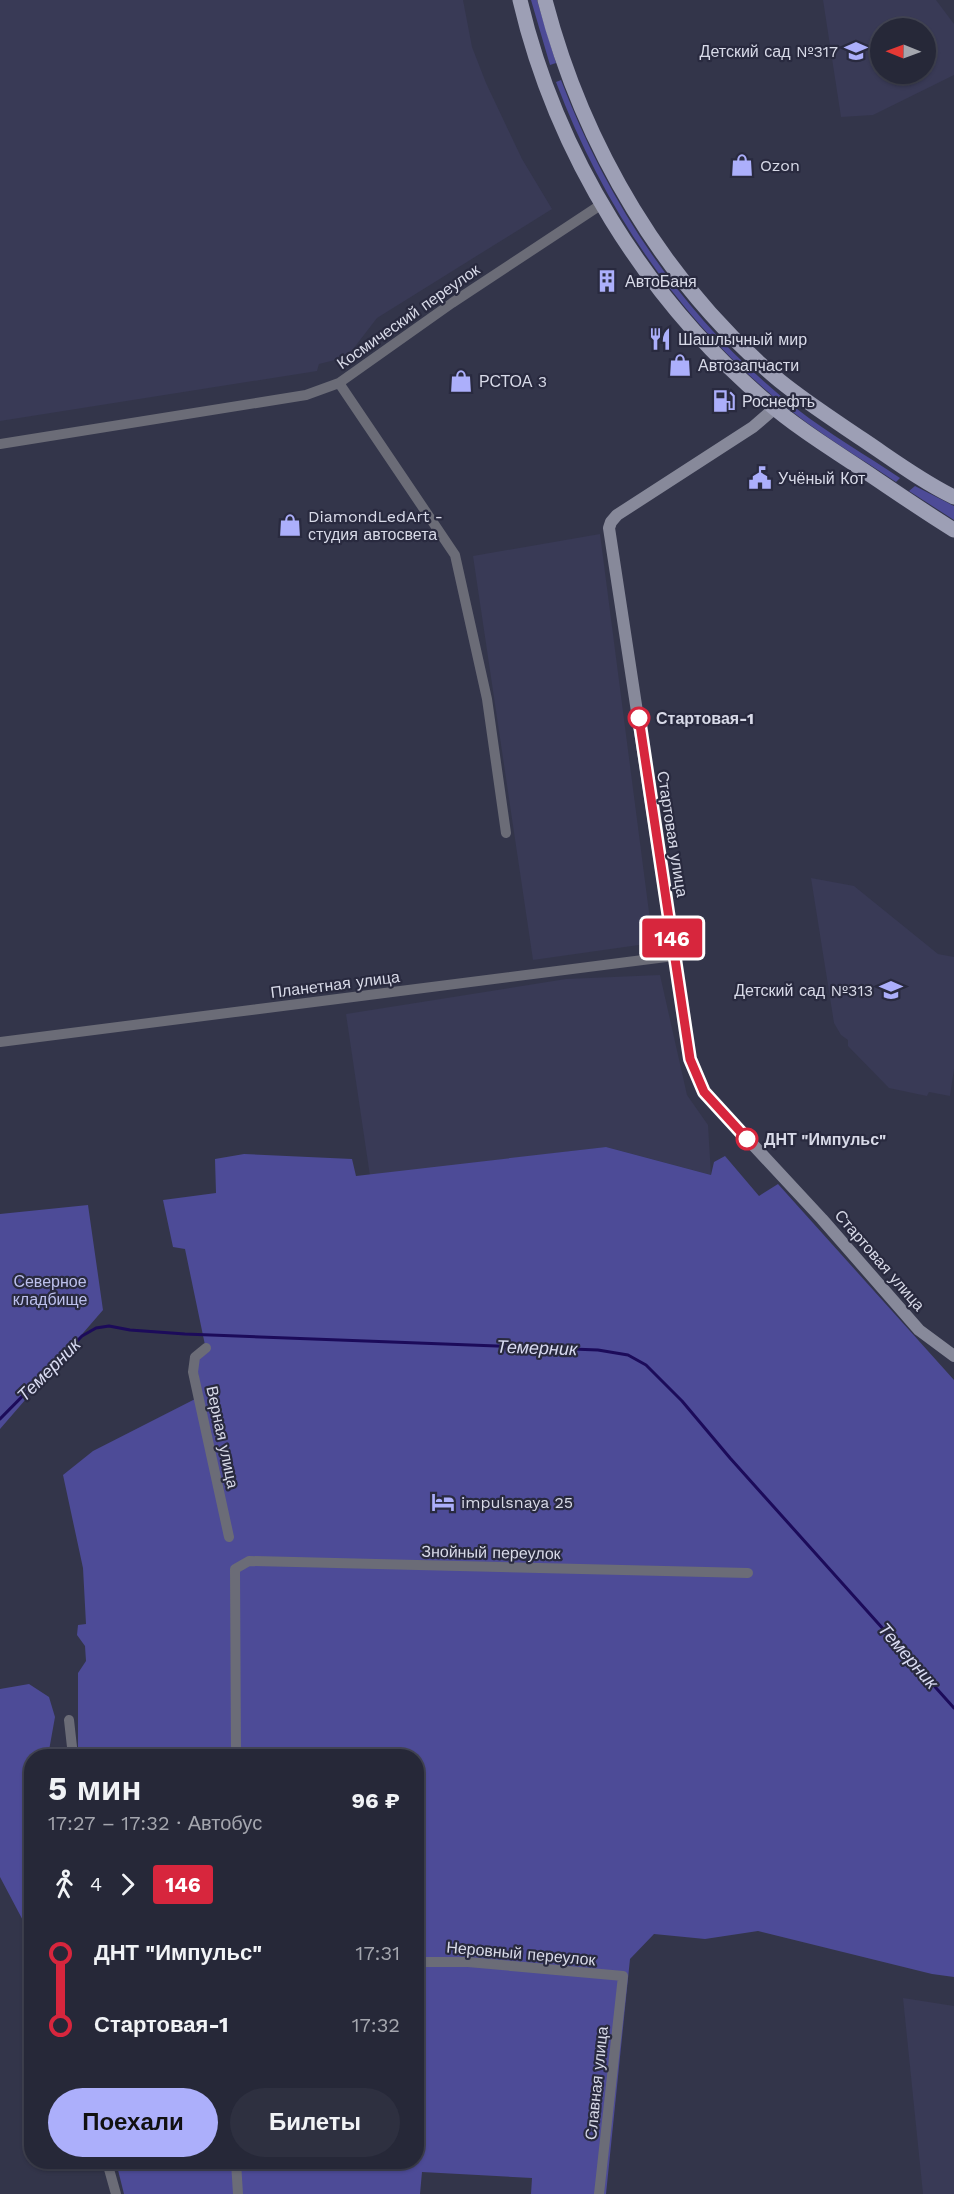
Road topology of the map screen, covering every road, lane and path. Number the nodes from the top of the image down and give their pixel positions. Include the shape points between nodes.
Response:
1 (520, 0) edge
2 (545, 0) edge
3 (567, 70) junction
4 (543, 77) junction
5 (602, 204) junction
6 (339, 383) junction
7 (775, 408) junction
8 (0, 444) edge
9 (911, 471) junction
10 (894, 491) junction
11 (954, 497) edge
12 (954, 530) edge
13 (506, 833) dead end
14 (674, 956) junction
15 (0, 1042) edge
16 (206, 1348) dead end
17 (954, 1356) edge
18 (229, 1537) dead end
19 (748, 1572) dead end
20 (69, 1720) dead end
21 (72, 1749) edge
22 (236, 1749) edge
23 (424, 1962) edge
24 (623, 1976) joint
25 (108, 2169) edge
26 (236, 2169) edge
27 (116, 2194) edge
28 (237, 2194) edge
29 (599, 2194) edge

1 - 4 main road
2 - 3 main road
3 - 4 main road
3 - 9 main road via 618,183 651,237 690,289 780,381
4 - 5 main road via 566,134
5 - 6 street, Космический переулок
5 - 7 main road via 679,313 740,378
6 - 8 street, Космический переулок via 306,395
6 - 13 street via 455,555 487,699
7 - 10 main road
7 - 14 street, Стартовая улица via 753,427 618,516 609,528
9 - 10 main road via 909,484
9 - 11 main road
10 - 12 main road
14 - 15 street, Планетная улица
14 - 17 street, Стартовая улица via 690,1059 704,1092 919,1329
16 - 18 street, Верная улица via 195,1357 193,1372
19 - 22 street, Знойный переулок via 249,1561 235,1569
20 - 21 street
23 - 24 street, Неровный переулок via 468,1962
24 - 29 street, Славная улица
25 - 27 street
26 - 28 street

